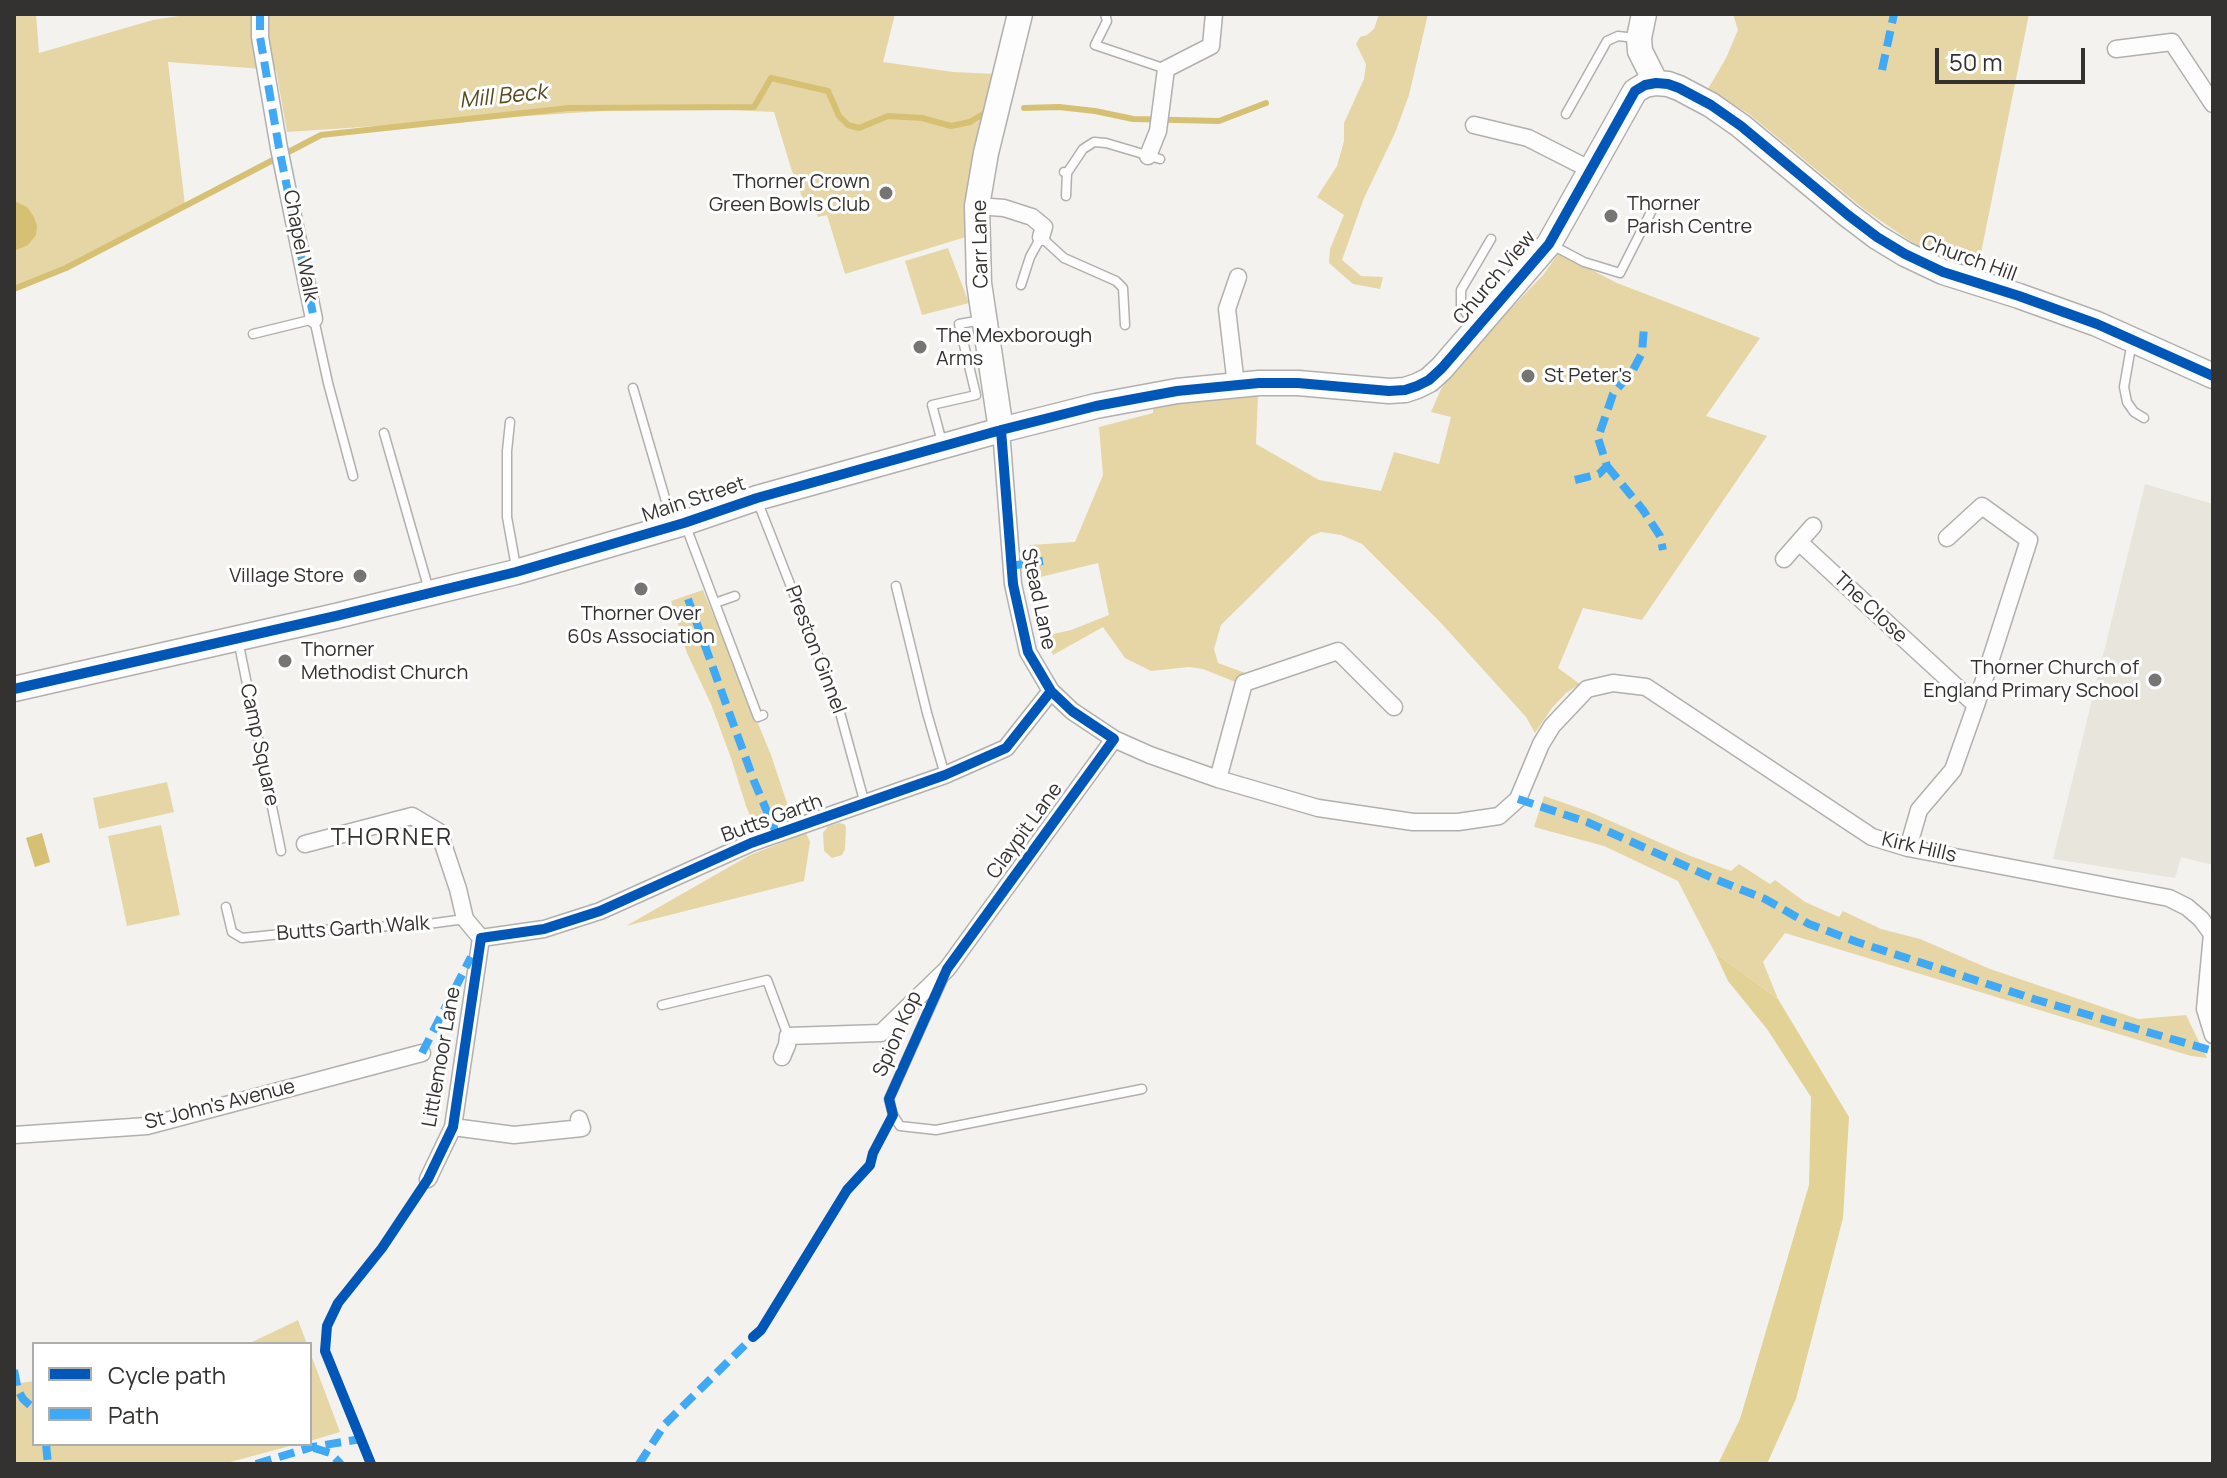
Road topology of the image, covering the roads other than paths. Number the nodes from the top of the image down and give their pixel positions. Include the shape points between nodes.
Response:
1 (260, 14) edge
2 (1020, 14) edge
3 (1105, 14) edge
4 (1214, 14) edge
5 (1644, 14) edge
6 (1639, 38) junction
7 (2116, 49) dead end
8 (1166, 69) junction
9 (1656, 83) junction
10 (2213, 104) edge
11 (1566, 114) dead end
12 (1474, 125) dead end
13 (1154, 158) joint
14 (1589, 169) junction
15 (1066, 196) dead end
16 (977, 206) junction
17 (1653, 208) dead end
18 (1041, 237) junction
19 (1491, 239) dead end
20 (1549, 244) junction
21 (1238, 277) dead end
22 (1021, 285) dead end
23 (314, 319) junction
24 (984, 319) junction
25 (1125, 325) dead end
26 (1478, 328) junction
27 (253, 334) dead end
28 (2132, 340) junction
29 (2213, 376) edge
30 (1236, 385) junction
31 (633, 388) dead end
32 (1389, 391) joint
33 (2144, 418) dead end
34 (510, 422) dead end
35 (1001, 430) junction
36 (384, 433) dead end
37 (943, 447) junction
38 (353, 476) dead end
39 (757, 498) junction
40 (679, 525) junction
41 (1813, 526) dead end
42 (1947, 538) dead end
43 (1799, 542) junction
44 (1784, 559) dead end
45 (516, 572) junction
46 (896, 586) dead end
47 (430, 593) junction
48 (735, 596) dead end
49 (715, 603) junction
50 (237, 639) junction
51 (14, 689) edge
52 (1051, 691) junction
53 (1976, 705) junction
54 (1394, 707) dead end
55 (763, 715) dead end
56 (1114, 739) junction
57 (945, 775) junction
58 (1218, 779) junction
59 (1518, 799) joint
60 (866, 804) junction
61 (305, 844) dead end
62 (1908, 848) junction
63 (281, 851) dead end
64 (226, 907) dead end
65 (465, 919) junction
66 (481, 938) junction
67 (947, 969) junction
68 (662, 1005) dead end
69 (2213, 1035) edge
70 (788, 1036) junction
71 (422, 1053) dead end
72 (782, 1057) dead end
73 (1142, 1089) dead end
74 (579, 1119) dead end
75 (453, 1127) junction
76 (14, 1135) edge
77 (428, 1179) dead end

1 - 23 street, Chapel Walk via 260,37
2 - 16 street, Carr Lane
3 - 8 lane via 1107,21 1095,45
4 - 8 street via 1211,46
5 - 6 street
6 - 9 street
6 - 11 lane via 1607,41
7 - 10 street via 2172,42
8 - 13 street
9 - 14 street, Church View via 1635,91
9 - 28 street, Church Hill via 1711,105 1905,254
12 - 14 street via 1528,138
13 - 15 lane via 1094,142 1065,172
14 - 20 street, Church View
16 - 18 street via 1032,217 1044,227
16 - 24 street, Carr Lane
17 - 20 lane via 1620,273
18 - 22 lane
18 - 25 lane via 1064,258 1123,288
19 - 26 lane via 1459,298
20 - 26 street, Church View
21 - 30 street via 1227,309
23 - 27 lane
23 - 38 lane, Chapel Walk
24 - 35 street, Carr Lane
24 - 37 lane via 959,324 976,395 932,405
26 - 32 street, Church View via 1429,380
28 - 29 street, Church Hill
28 - 33 lane via 2124,387 2127,402
30 - 32 street, Main Street via 1298,383
30 - 35 street, Main Street via 1096,406
31 - 40 lane
34 - 45 lane via 507,517
35 - 37 street, Main Street
35 - 52 street, Stead Lane via 1013,584 1028,652
36 - 47 lane
37 - 39 street, Main Street
39 - 40 street, Main Street
39 - 60 lane, Preston Ginnel via 839,709
40 - 45 street, Main Street
40 - 49 lane
41 - 43 street
42 - 53 street via 1982,506 2029,540
43 - 44 street
43 - 53 street, The Close
45 - 47 street, Main Street
46 - 57 lane
47 - 50 street, Main Street
48 - 49 lane
49 - 55 lane via 758,717
50 - 51 street, Main Street
50 - 63 lane, Camp Square
52 - 56 street, Stead Lane
52 - 57 street, Butts Garth via 1006,748
53 - 62 street via 1953,770 1919,810
54 - 58 street via 1338,651 1244,683
56 - 58 street, Stead Lane
56 - 67 street, Claypit Lane
57 - 60 street, Butts Garth
58 - 59 street, Stead Lane via 1318,808 1413,822 1499,816
59 - 62 street, Kirk Hills via 1552,726 1587,689 1613,683 1646,687 1872,837
60 - 66 street, Butts Garth via 751,843 600,911 544,929
61 - 65 street via 412,816 439,832
62 - 69 street, Kirk Hills via 2169,898 2187,907 2212,934 2205,1009
64 - 65 lane, Butts Garth Walk via 232,932 242,938
65 - 66 street
66 - 75 street, Littlemoor Lane
67 - 70 street, Claypit Lane via 881,1033
67 - 73 lane, Spion Kop via 889,1099 900,1126 936,1130
68 - 70 lane via 767,980
70 - 72 street
71 - 76 street, St John's Avenue via 147,1126
74 - 75 street via 582,1128 514,1135
75 - 77 street, Littlemoor Lane

